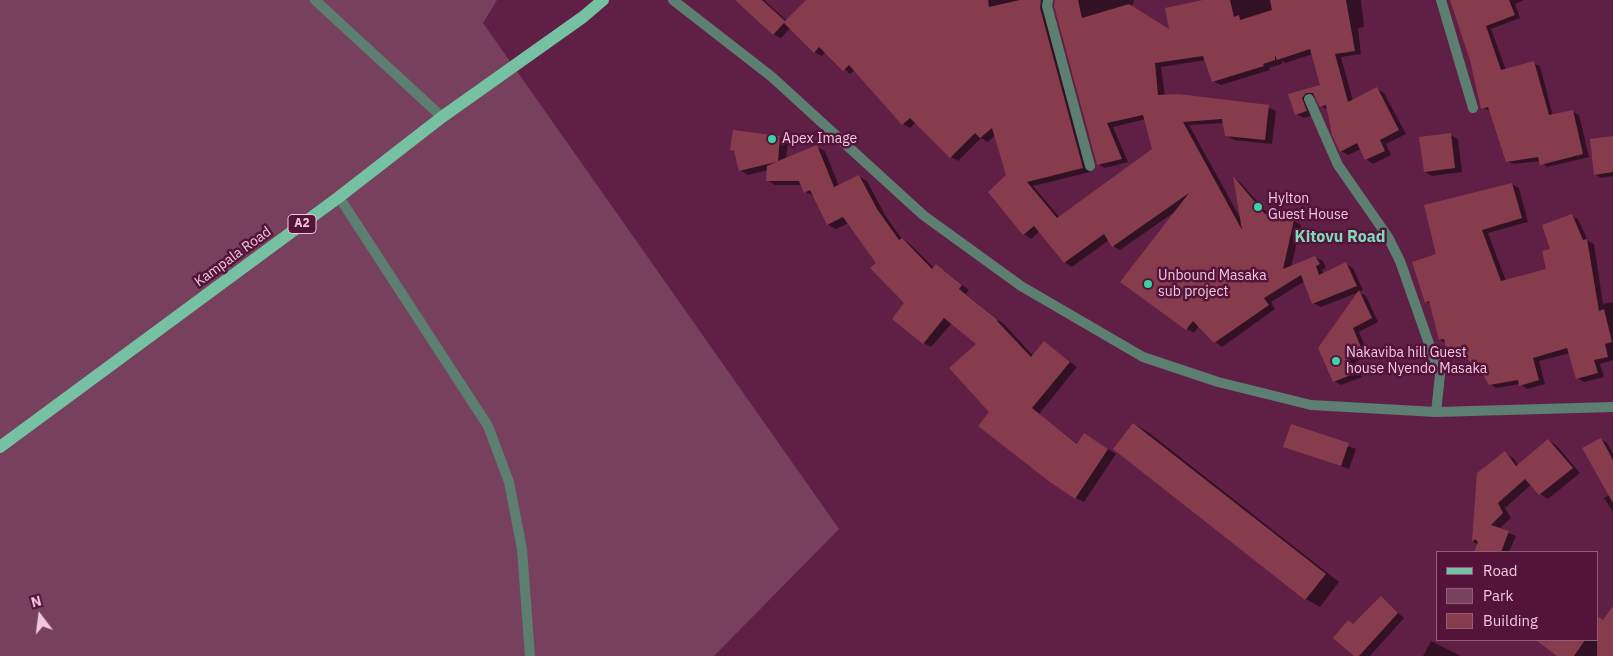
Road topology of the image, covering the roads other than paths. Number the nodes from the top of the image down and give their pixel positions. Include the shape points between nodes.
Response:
1 (315, 0) edge
2 (603, 0) edge
3 (673, 0) edge
4 (1048, 0) edge
5 (1441, 0) edge
6 (1309, 99) dead end
7 (1473, 108) dead end
8 (442, 117) junction
9 (1090, 166) dead end
10 (339, 197) junction
11 (1613, 407) edge
12 (1436, 412) junction
13 (0, 448) edge
14 (530, 656) edge

1 - 8 street
2 - 8 main road, Kampala Road / A2
3 - 12 street via 772,77 923,215 1020,286 1143,358 1218,382 1311,405
4 - 9 street
5 - 7 street
6 - 12 street via 1338,165 1388,236 1400,261 1440,376
8 - 10 main road, Kampala Road / A2
10 - 13 main road, Kampala Road / A2
10 - 14 street via 488,426 509,482 522,549
11 - 12 street

